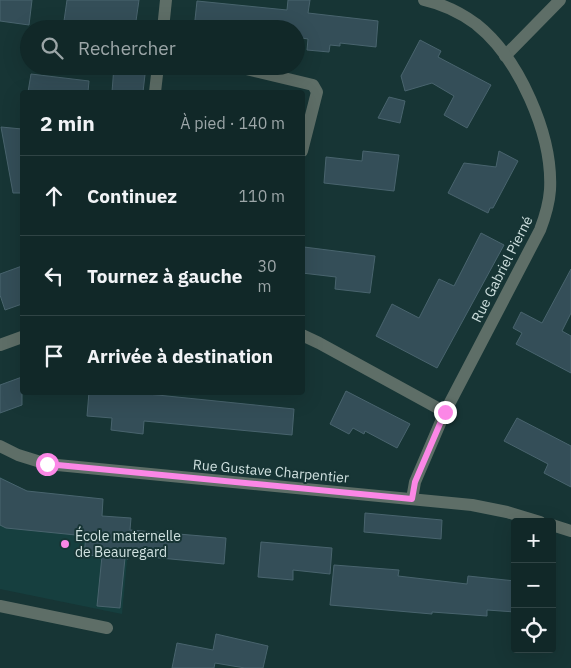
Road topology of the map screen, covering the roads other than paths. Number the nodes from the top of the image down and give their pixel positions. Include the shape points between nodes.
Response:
1 (166, 0) edge
2 (424, 0) edge
3 (560, 0) edge
4 (163, 20) edge
5 (505, 56) junction
6 (157, 75) edge
7 (271, 75) edge
8 (155, 90) edge
9 (305, 139) edge
10 (305, 336) edge
11 (20, 338) edge
12 (0, 345) edge
13 (445, 412) junction
14 (0, 446) edge
15 (412, 499) junction
16 (526, 518) edge
17 (556, 526) edge
18 (571, 531) edge
19 (0, 606) edge
20 (107, 628) dead end

1 - 4 street
2 - 5 street, Rue Gabriel Pierné via 476,24
3 - 5 street
5 - 13 street, Rue Gabriel Pierné via 529,98 541,130 550,174 548,204 540,230
6 - 8 street
7 - 9 street via 316,88
10 - 13 street
11 - 12 street
13 - 15 street, Rue Gabriel Pierné via 415,482
14 - 15 street, Rue Gustave Charpentier via 47,464
15 - 16 street, Rue Gustave Charpentier via 494,509
17 - 18 street
19 - 20 street

